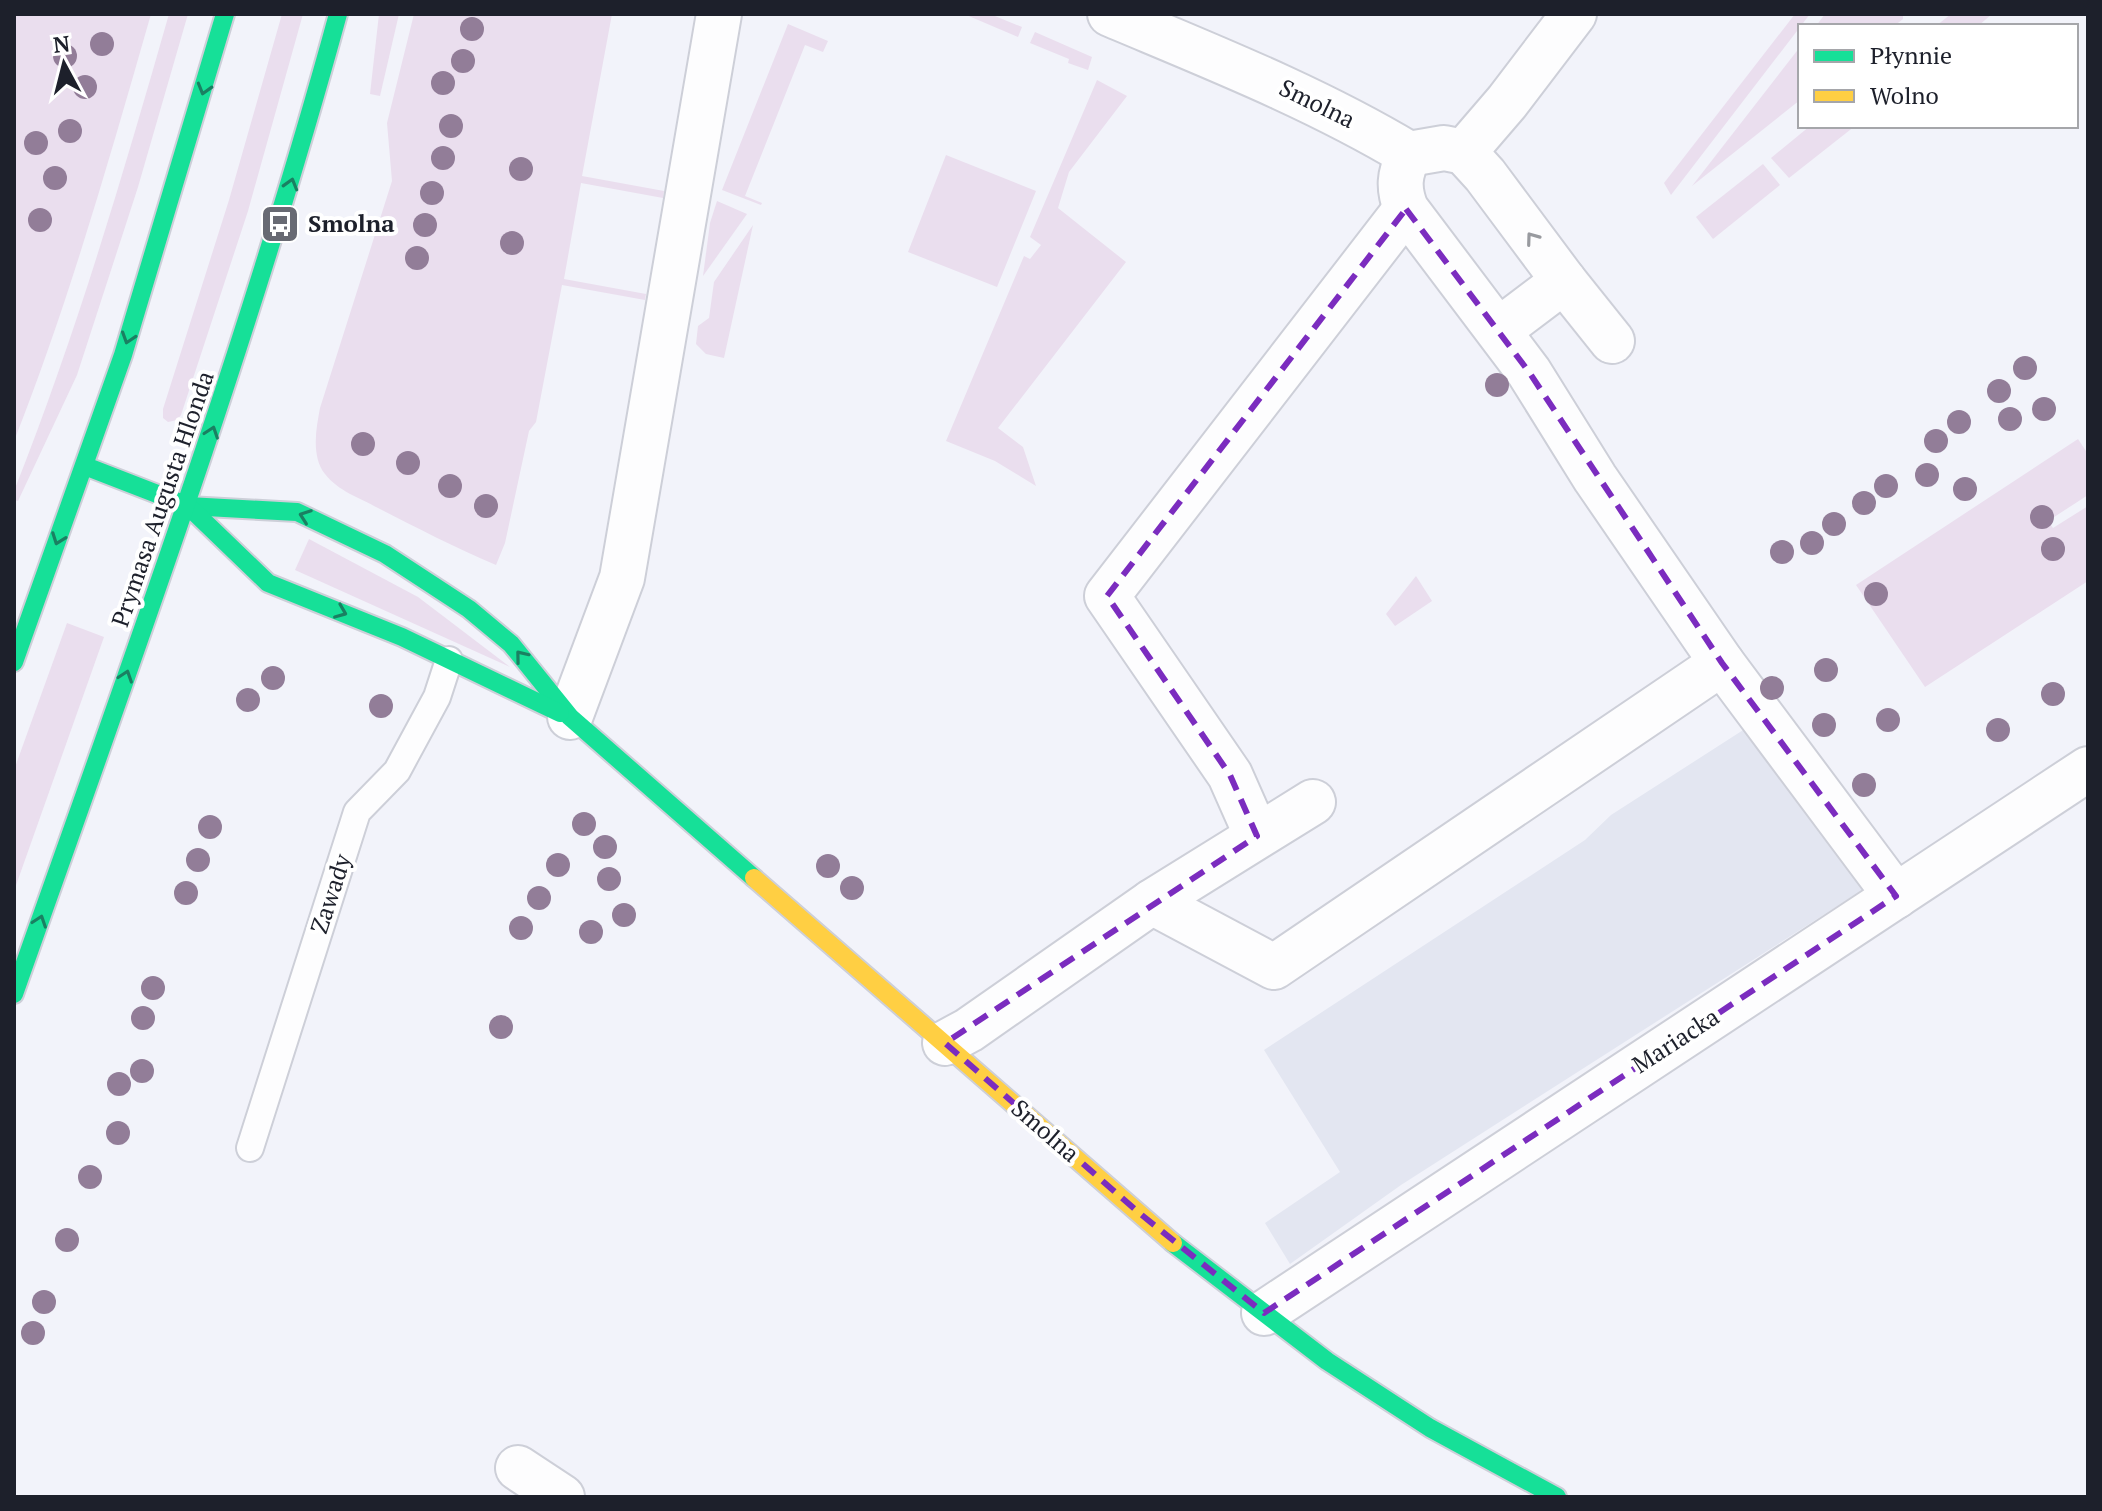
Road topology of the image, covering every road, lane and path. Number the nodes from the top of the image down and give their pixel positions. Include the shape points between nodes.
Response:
1 (225, 14) edge
2 (338, 14) edge
3 (719, 14) edge
4 (1110, 14) edge
5 (1574, 14) edge
6 (1464, 152) junction
7 (1409, 154) junction
8 (1406, 209) junction
9 (1564, 281) junction
10 (1499, 330) junction
11 (1612, 341) dead end
12 (85, 466) junction
13 (188, 506) junction
14 (449, 660) junction
15 (14, 662) edge
16 (1722, 663) junction
17 (570, 717) junction
18 (2088, 769) edge
19 (1313, 802) dead end
20 (1257, 836) junction
21 (1896, 896) junction
22 (1152, 902) junction
23 (14, 994) edge
24 (945, 1043) junction
25 (250, 1148) dead end
26 (1264, 1313) junction
27 (518, 1468) dead end
28 (557, 1496) edge
29 (1557, 1497) edge

1 -> 12 street via 175,191
13 -> 2 street, Prymasa Augusta Hlonda via 280,224
3 - 17 street via 622,578
4 - 7 street, Smolna via 1302,95
5 - 6 street
6 - 7 street via 1444,148
9 -> 6 street
7 - 8 street via 1399,191
8 - 10 street
8 - 20 street via 1107,596 1230,775
9 - 10 street
9 - 11 street
10 - 16 street
12 - 13 street, Smolna
12 -> 15 street
13 -> 14 street, Smolna via 268,583
17 -> 13 street, Smolna via 511,644 469,609 385,554 297,512
23 -> 13 street, Prymasa Augusta Hlonda
14 - 17 street, Smolna
14 - 25 lane, Zawady via 437,697 397,771 357,812
16 - 21 street
16 - 22 street via 1274,967
17 - 24 street, Smolna
18 - 21 street, Mariacka
19 - 20 street
20 - 22 street
21 - 26 street, Mariacka
22 - 24 street
24 - 26 street, Smolna via 1164,1236
26 - 29 street, Smolna via 1430,1428
27 - 28 street

